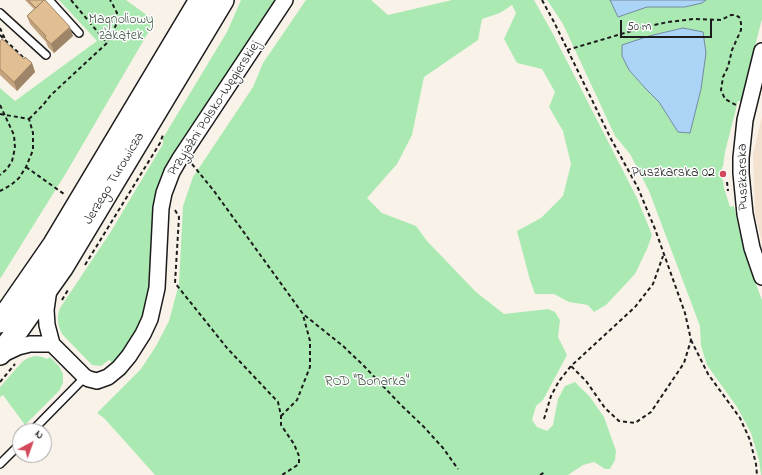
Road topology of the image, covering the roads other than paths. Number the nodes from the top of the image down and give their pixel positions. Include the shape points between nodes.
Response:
1 (49, 0) edge
2 (200, 0) edge
3 (223, 0) edge
4 (285, 0) edge
5 (0, 13) edge
6 (79, 33) dead end
7 (762, 51) edge
8 (46, 55) dead end
9 (759, 77) edge
10 (762, 277) edge
11 (49, 286) junction
12 (0, 322) edge
13 (52, 344) junction
14 (5, 357) edge
15 (85, 377) junction
16 (40, 423) edge
17 (12, 452) edge
18 (0, 464) edge

1 - 6 lane
2 - 12 main road, Jerzego Turowicza via 54,244
3 - 11 main road, Jerzego Turowicza
4 - 15 street, Przyjaźni Polsko-Węgierskiej via 169,179 160,215 156,297 143,334 129,356 108,377 97,381
5 - 8 lane
7 - 9 street, Puszkarska
9 - 10 street, Puszkarska via 745,120 741,158 742,188 749,233
11 - 13 street via 46,310
11 - 14 main road, Jerzego Turowicza
13 - 14 street via 18,347
13 - 15 street
15 - 16 lane
17 - 18 lane

